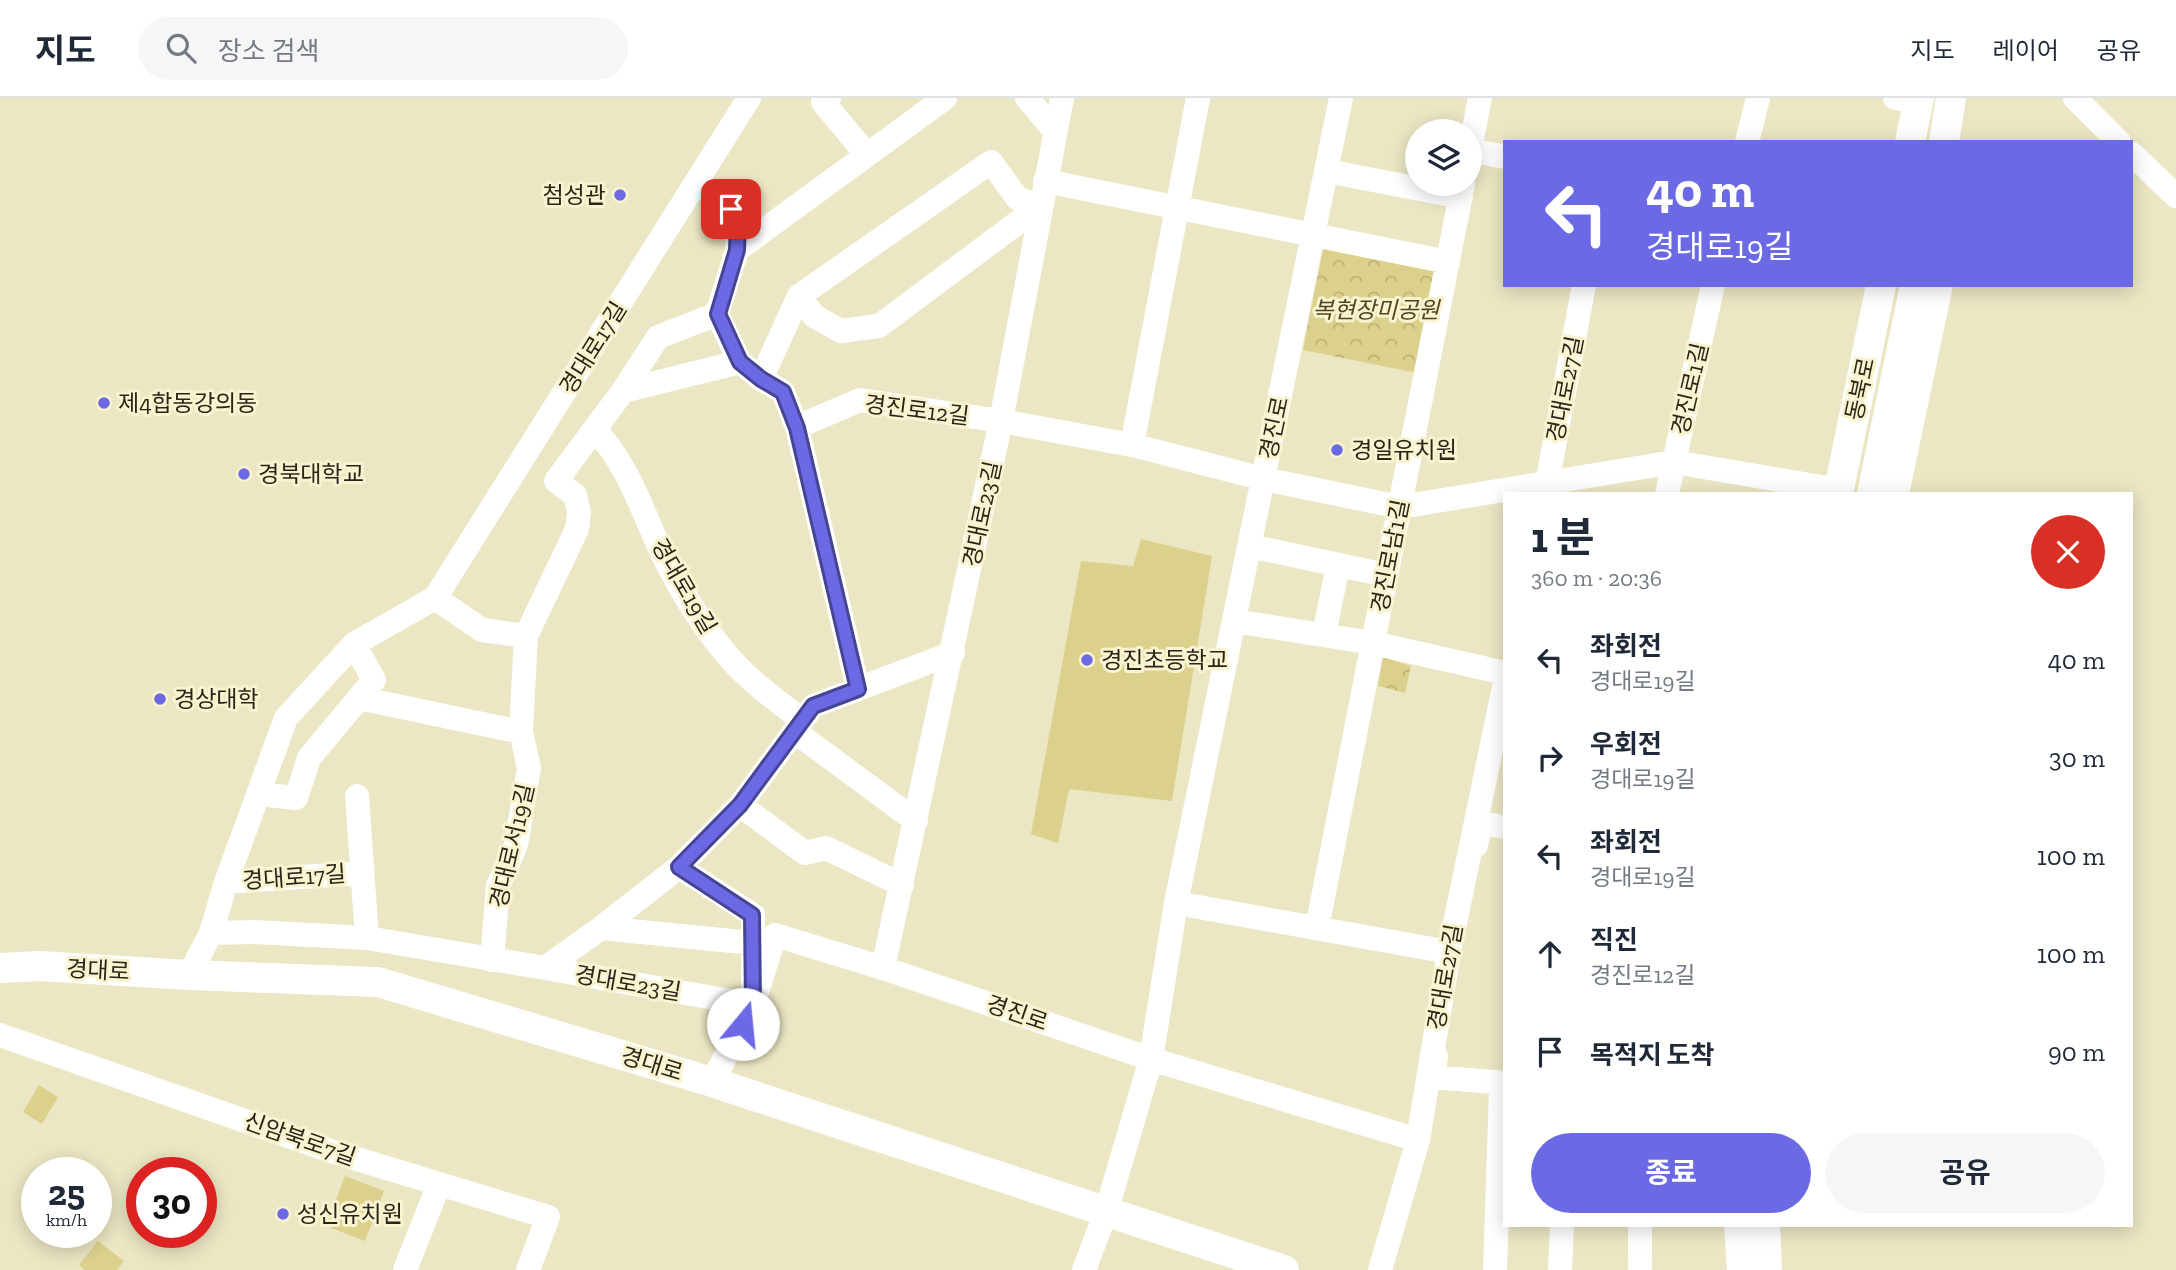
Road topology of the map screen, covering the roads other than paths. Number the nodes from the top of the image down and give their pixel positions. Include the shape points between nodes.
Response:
1 (749, 98) edge
2 (829, 98) edge
3 (945, 98) edge
4 (1027, 98) edge
5 (1062, 98) edge
6 (1198, 98) edge
7 (1341, 98) edge
8 (1480, 98) edge
9 (1758, 98) edge
10 (1951, 98) edge
11 (2075, 98) edge
12 (1911, 99) edge
13 (1476, 119) edge
14 (1054, 130) junction
15 (1951, 138) edge
16 (1748, 140) edge
17 (1910, 140) edge
18 (2117, 140) edge
19 (1482, 152) edge
20 (867, 155) junction
21 (2133, 155) edge
22 (1503, 157) edge
23 (1326, 171) junction
24 (1405, 182) edge
25 (694, 186) junction
26 (1043, 193) junction
27 (1461, 196) edge
28 (2176, 196) edge
29 (1177, 207) junction
30 (1314, 234) junction
31 (737, 250) junction
32 (1448, 262) junction
33 (1584, 287) edge
34 (1713, 287) edge
35 (1881, 287) edge
36 (1915, 287) edge
37 (1941, 287) edge
38 (799, 296) junction
39 (718, 314) junction
40 (740, 362) junction
41 (761, 379) junction
42 (623, 391) junction
43 (1002, 421) junction
44 (797, 428) junction
45 (595, 430) junction
46 (1132, 445) junction
47 (1674, 462) junction
48 (519, 465) junction
49 (1264, 479) junction
50 (556, 481) junction
51 (1546, 489) edge
52 (1522, 492) edge
53 (1667, 492) edge
54 (1838, 492) edge
55 (1872, 492) edge
56 (1897, 492) edge
57 (1503, 494) edge
58 (1400, 507) junction
59 (1250, 546) junction
60 (1338, 565) junction
61 (1386, 575) junction
62 (435, 598) junction
63 (1234, 621) junction
64 (1324, 635) junction
65 (526, 636) junction
66 (1373, 643) junction
67 (354, 644) junction
68 (953, 653) junction
69 (1503, 673) edge
70 (858, 689) junction
71 (1503, 692) edge
72 (359, 698) junction
73 (798, 725) junction
74 (521, 732) junction
75 (259, 794) junction
76 (357, 796) dead end
77 (740, 805) junction
78 (1477, 818) junction
79 (916, 821) junction
80 (1503, 824) edge
81 (1503, 825) edge
82 (679, 867) junction
83 (362, 873) junction
84 (226, 882) junction
85 (902, 885) junction
86 (1176, 903) junction
87 (601, 928) junction
88 (1317, 928) junction
89 (211, 933) junction
90 (368, 938) junction
91 (752, 943) junction
92 (1449, 952) junction
93 (492, 960) junction
94 (0, 968) edge
95 (545, 968) junction
96 (883, 968) junction
97 (189, 975) junction
98 (753, 1005) junction
99 (0, 1035) edge
100 (1151, 1059) junction
101 (712, 1082) junction
102 (1427, 1084) junction
103 (1503, 1087) edge
104 (1503, 1087) edge
105 (1503, 1107) edge
106 (1418, 1140) junction
107 (439, 1184) junction
108 (1107, 1212) junction
109 (1562, 1227) edge
110 (1640, 1227) edge
111 (1739, 1227) edge
112 (1765, 1227) edge
113 (405, 1270) edge
114 (528, 1270) edge
115 (1084, 1270) edge
116 (1284, 1270) edge
117 (1380, 1270) edge
118 (1495, 1270) edge
119 (1560, 1270) edge
120 (1640, 1270) edge
121 (1742, 1270) edge
122 (1767, 1270) edge

1 - 25 street, 경대로17길
2 - 20 street via 824,102
3 - 20 street
4 - 14 street
5 - 14 street, 경대로23길
6 - 29 street
7 - 23 street, 경진로
8 - 13 street
9 - 16 street
10 - 15 main road
11 - 18 street
12 - 17 main road
14 - 26 street, 경대로23길
19 - 22 street
20 - 31 street
21 - 28 street
23 - 24 street
23 - 30 street, 경진로
25 - 31 street via 723,194 738,223
25 - 48 street, 경대로17길
26 - 29 street
26 - 38 street via 879,326 841,331 814,316
26 - 38 street via 1018,200 991,162
26 - 43 street, 경대로23길
27 - 32 street, 경진로남1길
29 - 30 street
29 - 46 street
30 - 32 street
30 - 49 street, 경진로
31 - 39 street
32 - 58 street, 경진로남1길
33 - 51 street, 경대로27길
34 - 47 street, 경진로1길
35 - 54 main road, 동북로
36 - 55 main road, 동북로
37 - 56 street
38 - 41 street
39 - 40 street
39 - 42 street via 658,337
40 - 41 street
40 - 42 street
41 - 44 street via 783,392
42 - 45 street
43 - 44 street, 경진로12길 via 860,400
43 - 46 street, 경진로12길
43 - 68 street, 경대로23길
44 - 70 street
45 - 50 street
45 - 73 street, 경대로19길 via 629,478 664,558 694,609 729,657
46 - 49 street, 경진로12길
47 - 51 street
47 - 53 street, 경진로1길
47 - 54 street
48 - 50 street
48 - 62 street, 경대로17길
49 - 58 street, 경진로12길
49 - 59 street, 경진로
50 - 65 street, 경대로서19길 via 575,495 577,528
51 - 52 street
57 - 58 street
58 - 61 street, 경진로남1길
59 - 60 street
59 - 63 street, 경진로
60 - 61 street
60 - 64 street
61 - 66 street, 경진로남1길
62 - 65 street via 482,631
62 - 67 street, 경대로17길
63 - 64 street
63 - 86 street, 경진로
64 - 66 street
65 - 74 street, 경대로서19길
66 - 69 street
66 - 88 street, 경진로남1길
67 - 72 street via 374,680
67 - 75 street, 경대로17길 via 286,718
68 - 70 street
68 - 79 street, 경대로23길
70 - 73 street via 813,706
71 - 78 street, 경대로27길
72 - 74 street
72 - 75 street via 309,758 296,797
73 - 77 street
73 - 79 street, 경대로19길
74 - 93 street, 경대로서19길 via 529,768 516,845 498,886
75 - 84 street, 경대로17길
76 - 83 street
77 - 82 street
77 - 85 street via 805,853 826,848
78 - 80 street
78 - 92 street, 경대로27길
79 - 85 street, 경대로23길
81 - 103 street via 1481,823 1433,1077
82 - 87 street
82 - 91 street via 752,915
83 - 84 street, 경대로17길
83 - 90 street
84 - 89 street, 경대로17길
85 - 96 street, 경대로23길
86 - 88 street
86 - 100 street, 경진로
87 - 91 street
87 - 95 street
88 - 92 street
89 - 90 street
89 - 97 street
90 - 93 street
91 - 98 street
92 - 102 street, 경대로27길
93 - 95 street
94 - 97 main road, 경대로
95 - 98 street, 경대로23길
96 - 98 street via 775,935
96 - 100 street, 경진로
97 - 101 main road, 경대로 via 378,982
98 - 101 street
99 - 107 street, 신암북로7길
100 - 106 street, 경진로
100 - 108 street, 경진로
101 - 108 main road, 경대로
102 - 104 street
102 - 106 street, 경대로27길
105 - 118 street
106 - 117 street, 경대로27길
107 - 113 street
107 - 114 street, 신암북로7길 via 548,1217
108 - 115 street, 경진로
108 - 116 main road, 경대로
109 - 119 street
110 - 120 street
111 - 121 main road
112 - 122 main road

